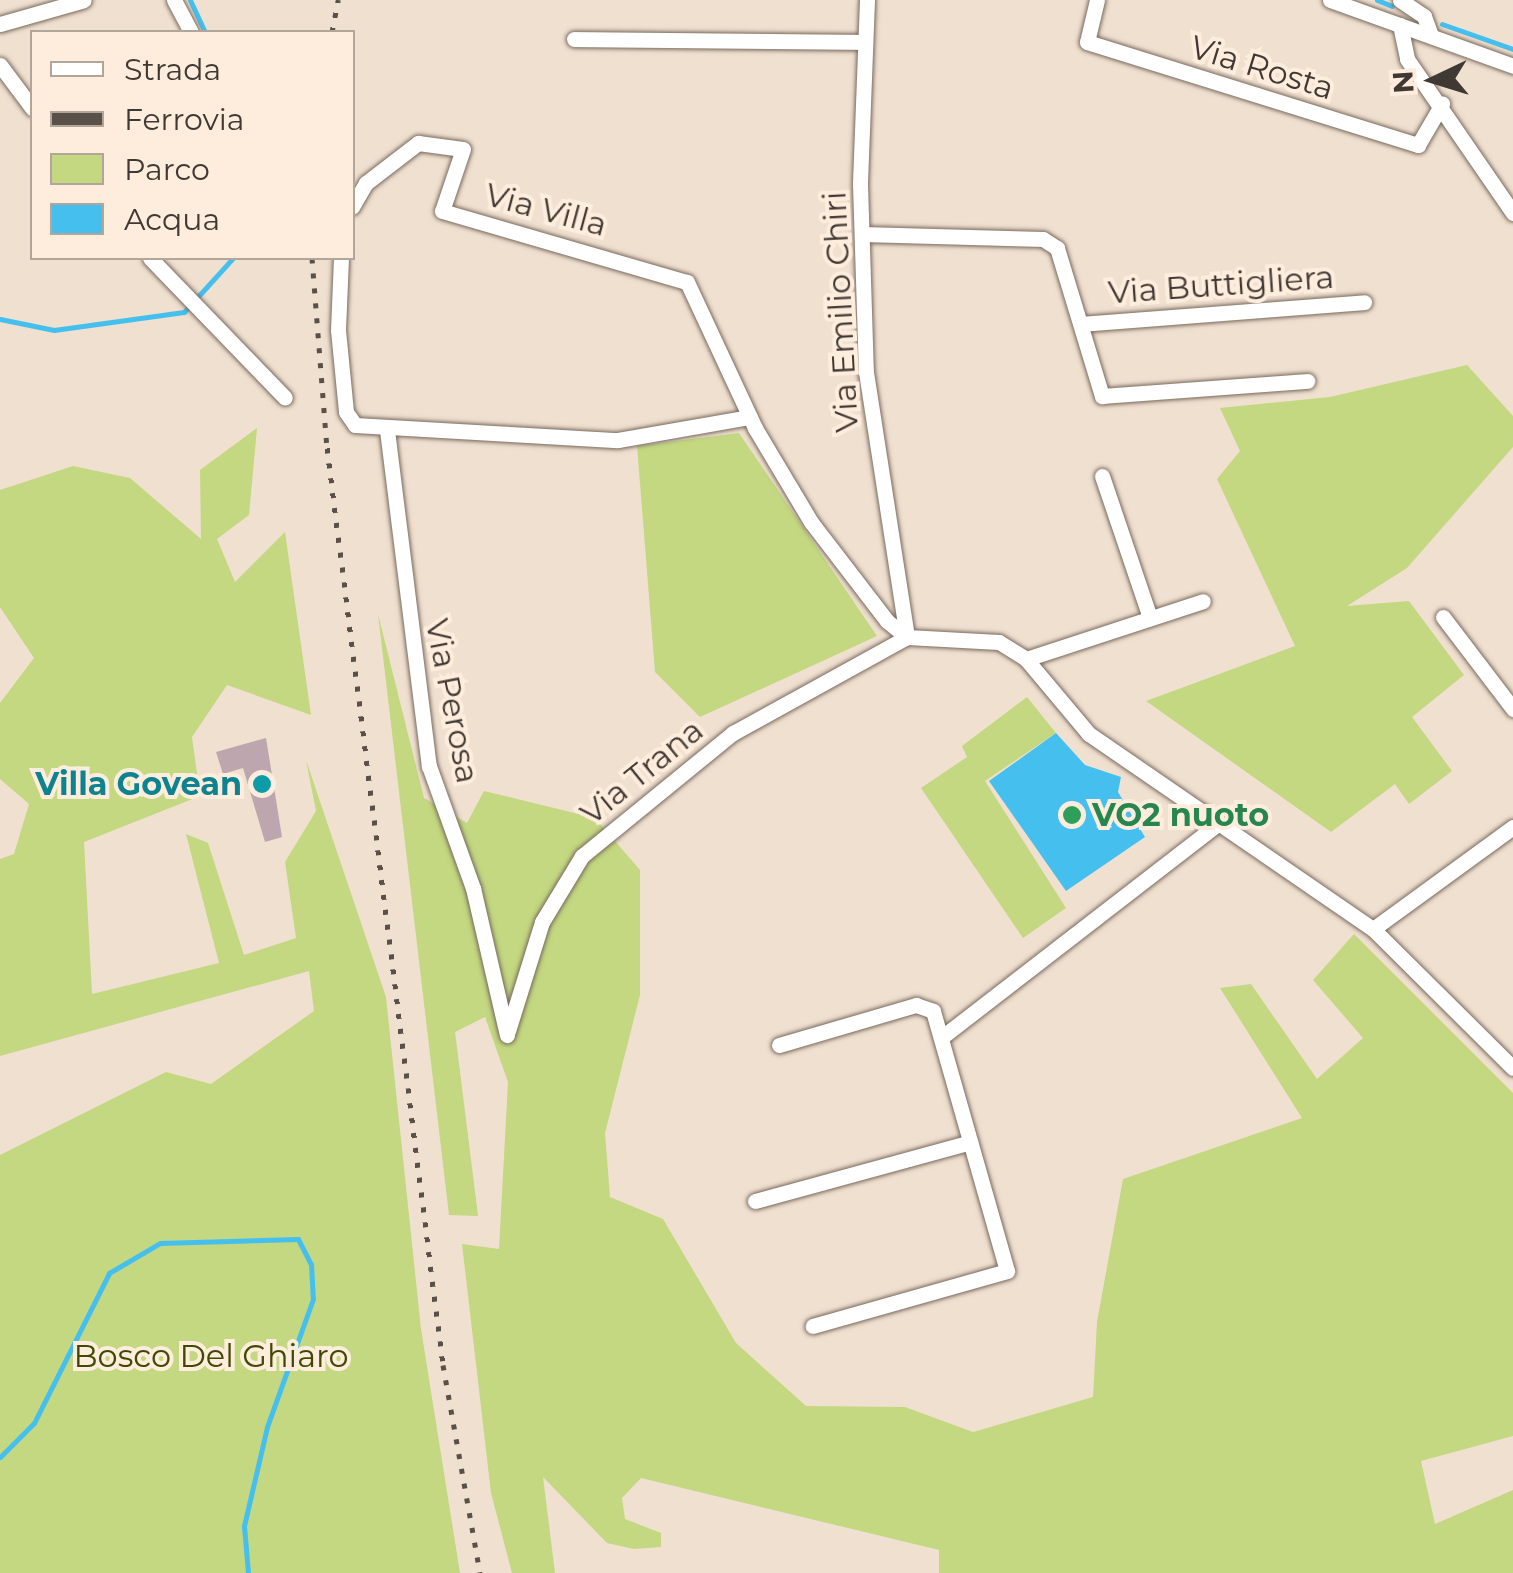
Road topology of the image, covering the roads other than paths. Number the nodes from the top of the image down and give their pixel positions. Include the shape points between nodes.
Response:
1 (84, 0) edge
2 (174, 0) edge
3 (868, 0) edge
4 (1097, 0) edge
5 (1330, 0) edge
6 (1400, 0) edge
7 (0, 24) edge
8 (1400, 25) junction
9 (190, 30) edge
10 (1431, 36) junction
11 (574, 39) dead end
12 (864, 42) junction
13 (0, 65) edge
14 (1513, 66) edge
15 (1442, 104) junction
16 (30, 105) edge
17 (355, 202) edge
18 (1513, 213) edge
19 (862, 234) junction
20 (152, 260) edge
21 (341, 260) edge
22 (1364, 302) dead end
23 (1082, 324) junction
24 (1306, 381) dead end
25 (285, 398) dead end
26 (750, 417) junction
27 (387, 430) junction
28 (1102, 476) dead end
29 (1203, 600) dead end
30 (1443, 617) dead end
31 (1150, 618) junction
32 (907, 637) junction
33 (1026, 659) junction
34 (1513, 709) edge
35 (1219, 823) junction
36 (1513, 826) edge
37 (1373, 929) junction
38 (507, 1035) joint
39 (942, 1037) junction
40 (779, 1045) dead end
41 (1513, 1068) edge
42 (970, 1142) junction
43 (755, 1201) dead end
44 (814, 1326) dead end

1 - 7 street
2 - 9 street
3 - 12 street, Via Emilio Chiri
4 - 15 street, Via Rosta via 1087,42 1400,139 1418,144
5 - 8 street
6 - 10 street via 1424,16
8 - 10 street
8 - 15 street via 1407,59
10 - 14 street
11 - 12 street
12 - 19 street, Via Emilio Chiri
13 - 16 street
15 - 18 street
17 - 26 street, Via Villa via 366,183 418,142 463,150 442,212 687,282
19 - 23 street, Via Buttigliera via 1043,239 1057,248
19 - 32 street, Via Emilio Chiri via 866,372
20 - 25 street
21 - 27 street via 346,412 355,425
22 - 23 street, Via Buttigliera
23 - 24 street, Via Buttigliera via 1102,396
26 - 27 street via 618,440
26 - 32 street via 811,522
27 - 38 street, Via Perosa via 429,766 472,888
28 - 31 street
29 - 31 street
30 - 34 street
31 - 33 street
32 - 33 street via 999,642
32 - 38 street, Via Trana via 733,733 582,856 542,922
33 - 35 street via 1090,734
35 - 37 street
35 - 39 street
36 - 37 street
37 - 41 street
39 - 40 street via 934,1011 916,1004
39 - 42 street
42 - 43 street
42 - 44 street via 1007,1271

